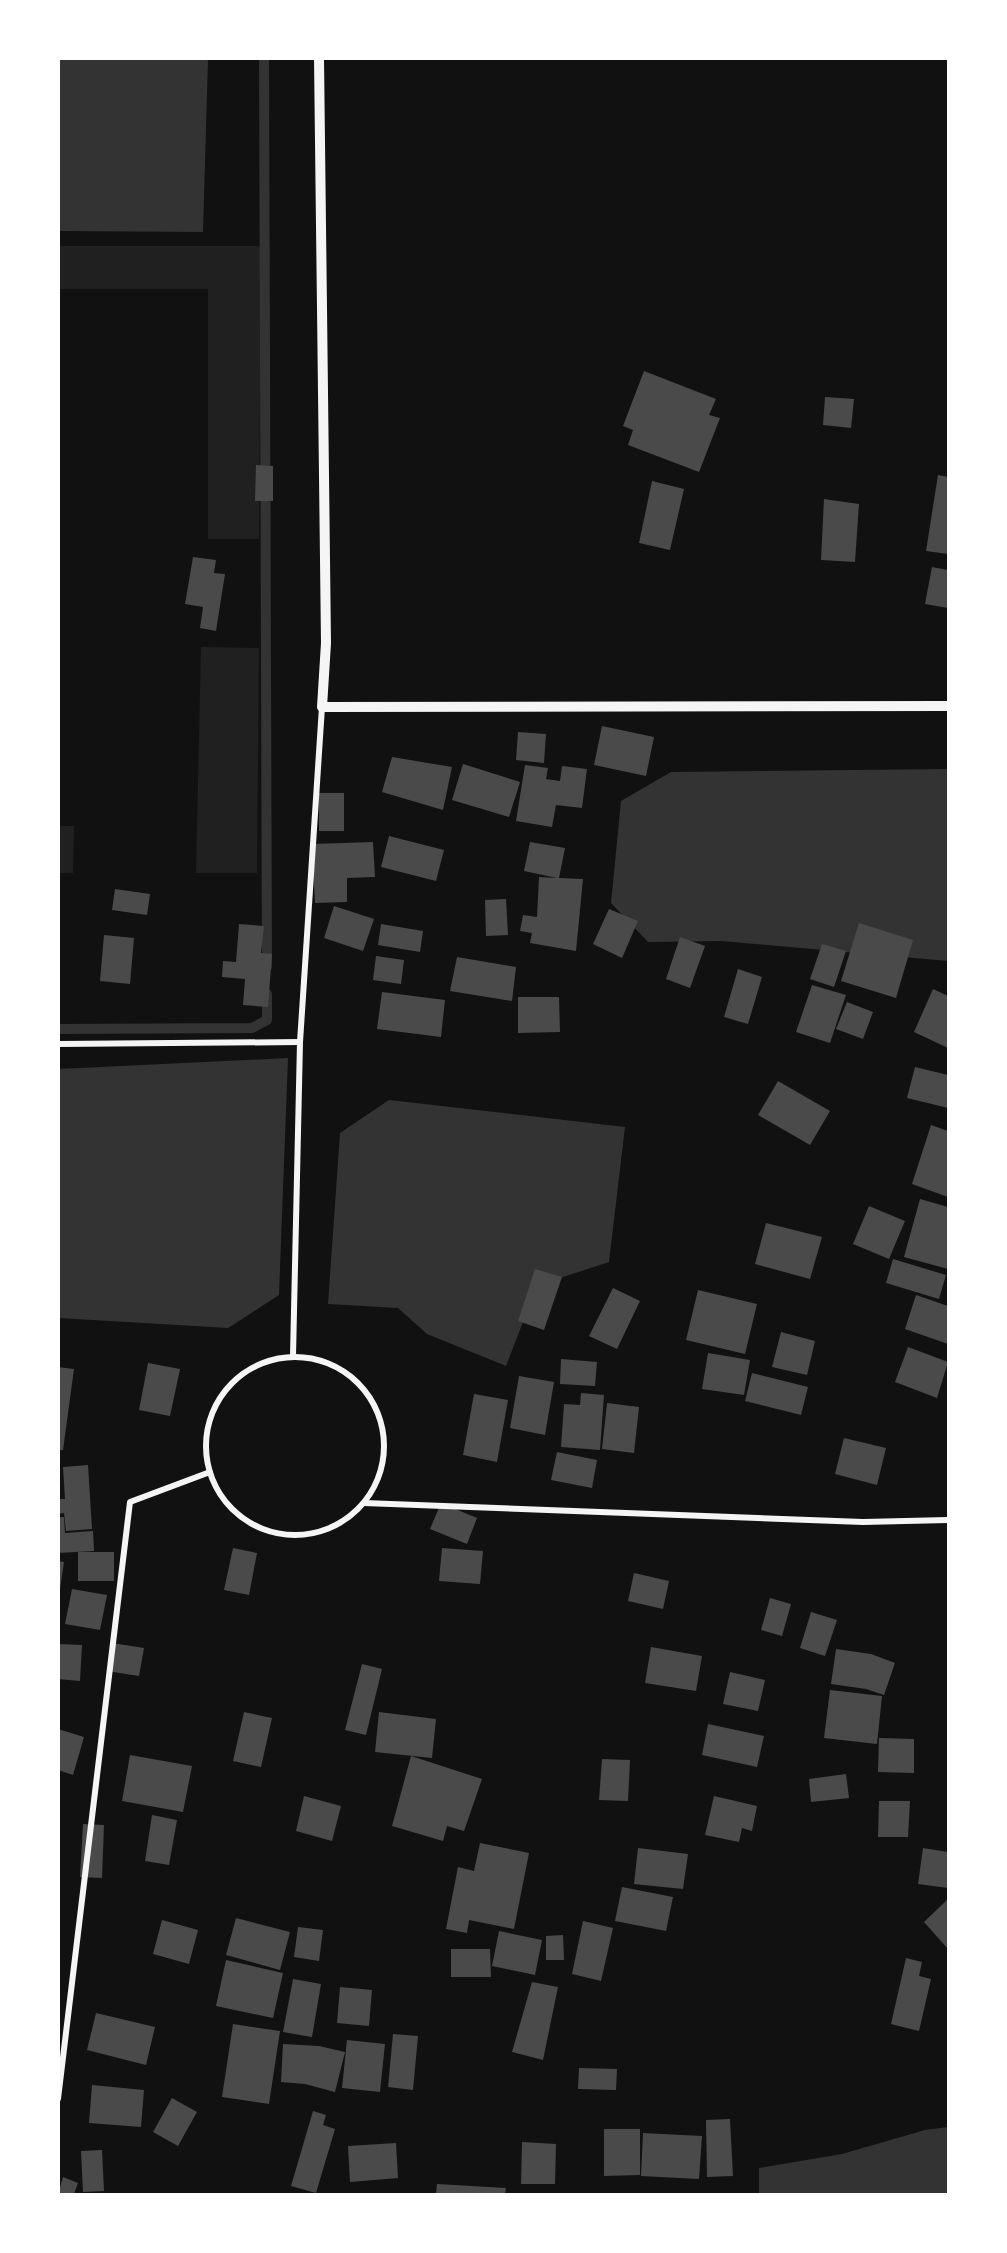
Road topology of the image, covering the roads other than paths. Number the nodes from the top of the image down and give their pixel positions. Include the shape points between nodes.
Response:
1 (319, 58) edge
2 (948, 706) edge
3 (322, 707) junction
4 (300, 1042) junction
5 (58, 1044) edge
6 (293, 1356) junction
7 (210, 1472) junction
8 (364, 1503) junction
9 (948, 1520) edge
10 (58, 2099) edge

1 - 3 street via 326,643
2 - 3 street
3 - 4 street
4 - 5 street
4 - 6 street
6 - 7 street via 264,1362 237,1377 218,1400 207,1429
6 - 8 street via 323,1360 350,1374 374,1404 382,1421 385,1450 378,1478
7 - 8 street via 216,1488 234,1512 258,1528 287,1535 315,1533 342,1522
7 - 10 street via 130,1502
8 - 9 street via 863,1522

